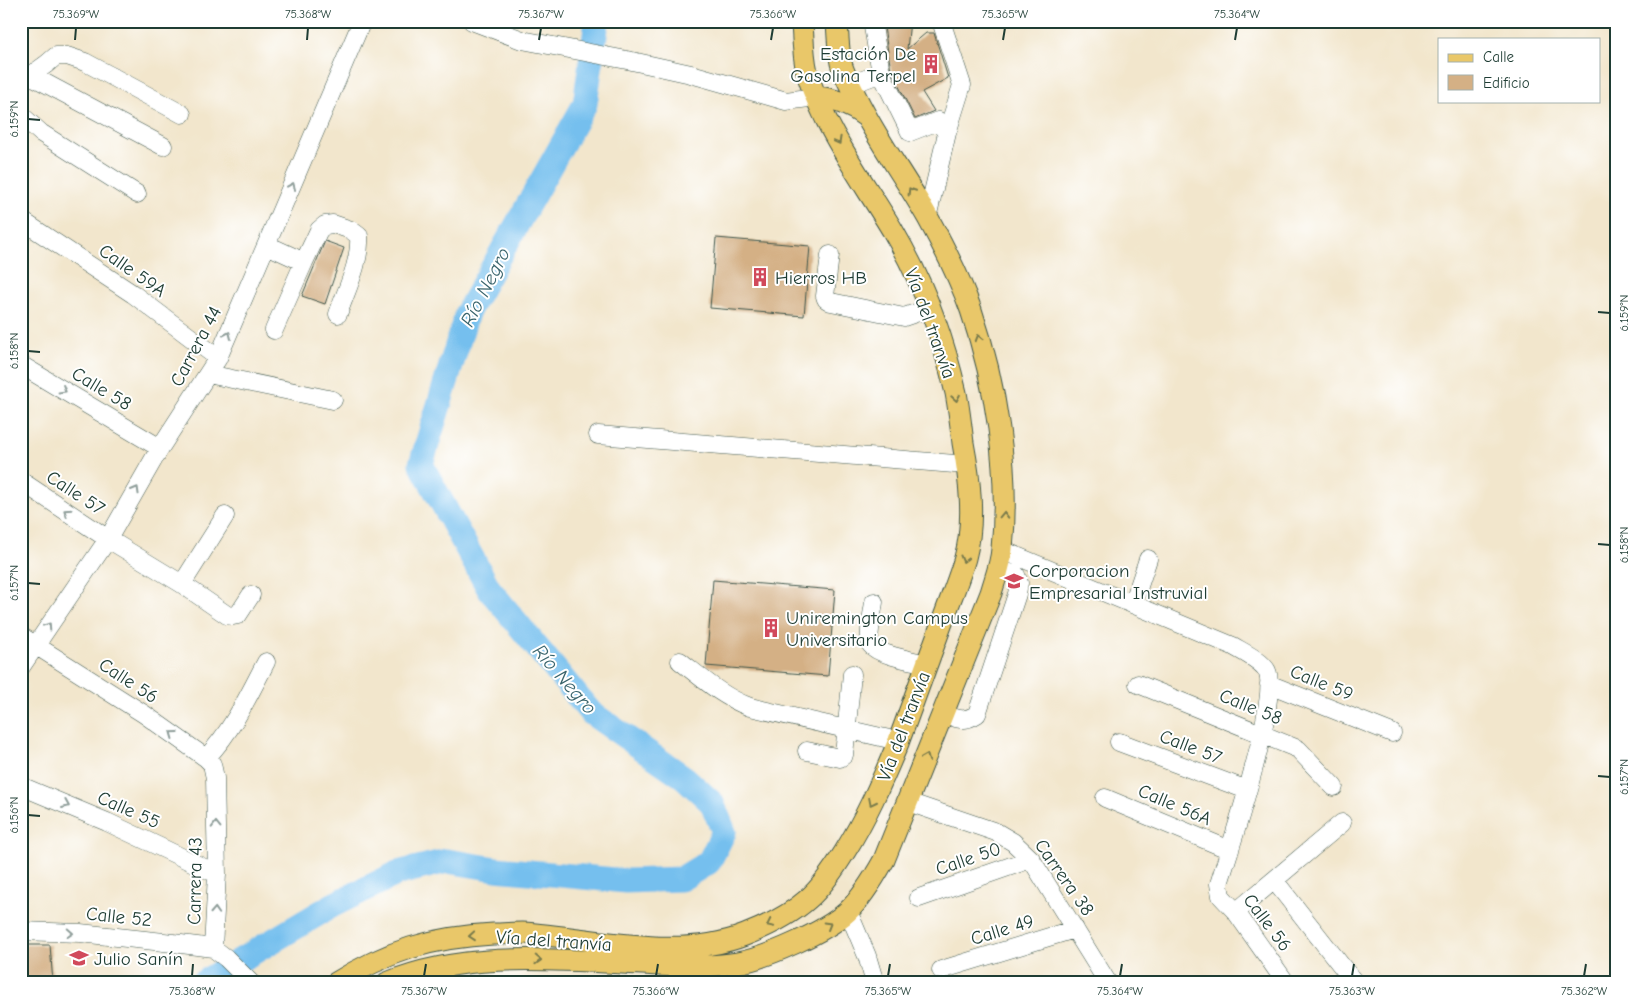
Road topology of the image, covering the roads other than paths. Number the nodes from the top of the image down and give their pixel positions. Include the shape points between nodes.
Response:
1 (362, 21) edge
2 (472, 21) edge
3 (802, 21) edge
4 (837, 21) edge
5 (872, 21) edge
6 (941, 21) edge
7 (842, 64) junction
8 (881, 73) junction
9 (26, 77) edge
10 (850, 85) junction
11 (816, 97) junction
12 (182, 114) dead end
13 (21, 115) edge
14 (865, 116) junction
15 (947, 133) junction
16 (163, 146) dead end
17 (137, 194) dead end
18 (928, 218) junction
19 (21, 220) edge
20 (267, 245) junction
21 (830, 255) dead end
22 (304, 262) junction
23 (930, 308) junction
24 (338, 314) dead end
25 (274, 330) dead end
26 (218, 358) junction
27 (21, 365) edge
28 (208, 374) junction
29 (333, 400) dead end
30 (598, 435) dead end
31 (160, 448) junction
32 (967, 465) junction
33 (21, 481) edge
34 (224, 516) dead end
35 (108, 538) junction
36 (1148, 559) dead end
37 (1000, 560) junction
38 (182, 584) junction
39 (251, 595) dead end
40 (874, 602) dead end
41 (1133, 604) junction
42 (28, 640) edge
43 (680, 660) dead end
44 (266, 662) dead end
45 (927, 664) junction
46 (21, 667) edge
47 (852, 674) dead end
48 (1138, 684) dead end
49 (1269, 684) junction
50 (943, 713) junction
51 (847, 730) junction
52 (1392, 733) dead end
53 (1263, 734) junction
54 (898, 741) junction
55 (1119, 742) dead end
56 (807, 751) dead end
57 (209, 761) junction
58 (21, 786) edge
59 (1334, 787) dead end
60 (1247, 790) junction
61 (1105, 798) dead end
62 (908, 802) junction
63 (1342, 823) dead end
64 (1230, 850) junction
65 (1031, 859) junction
66 (217, 874) junction
67 (1274, 880) junction
68 (919, 898) dead end
69 (848, 911) junction
70 (1236, 912) junction
71 (1076, 929) junction
72 (21, 931) edge
73 (213, 948) junction
74 (940, 970) dead end
75 (1105, 982) edge
76 (251, 983) edge
77 (336, 983) edge
78 (387, 983) edge
79 (875, 983) edge
80 (1286, 983) edge
81 (1355, 983) edge

20 -> 1 street, Carrera 44
2 - 11 street via 522,40 691,74 786,101
3 - 11 main road, Vía del tranvía via 807,74
4 - 7 main road, Vía del tranvía
5 - 8 street
6 - 15 street via 962,85
7 - 10 main road, Vía del tranvía
7 - 11 main road
8 - 10 street
8 - 15 street via 910,132 938,121
9 - 12 street via 56,56 67,56 85,62
9 - 16 street
10 - 14 main road, Vía del tranvía
11 - 14 main road via 840,101
11 -> 23 main road, Vía del tranvía via 838,142 905,251
13 - 17 street via 41,133
18 -> 14 main road, Vía del tranvía
15 - 18 street
37 -> 18 main road, Vía del tranvía via 1004,488 988,370 971,310
19 - 26 street, Calle 59A via 133,294
20 - 22 street
26 -> 20 street, Carrera 44
21 - 23 street via 825,296 831,302 904,316
22 - 24 street via 319,230 325,225 333,224 359,236 360,247
22 - 25 street
23 -> 32 main road, Vía del tranvía via 956,394
26 - 28 street, Carrera 44
27 -> 31 street, Calle 58
28 - 29 street
28 - 31 street, Carrera 44
30 - 32 street
35 -> 31 street, Carrera 44
32 -> 45 main road, Vía del tranvía via 970,523 965,558
35 -> 33 street, Calle 57
34 - 38 street
35 - 38 street, Calle 57
42 -> 35 street, Carrera 44
36 - 41 street
37 - 41 street, Calle 59
37 - 50 main road, Vía del tranvía via 991,593
37 - 50 street via 1016,575 1019,583 977,714 967,720
38 - 39 street, Calle 57 via 233,616 238,615
40 - 45 street via 871,645 878,651
41 - 49 street, Calle 59 via 1240,650 1266,670
42 - 46 street, Carrera 44
57 -> 42 street, Calle 56 via 144,714
43 - 51 street via 735,702
44 - 57 street
45 - 54 main road, Vía del tranvía
47 - 51 street
48 - 53 street, Calle 58
49 - 52 street, Calle 59
49 - 53 street
62 -> 50 main road, Vía del tranvía
51 - 54 street
51 - 56 street via 844,755 840,758
53 - 59 street, Calle 58 via 1298,749
53 - 60 street
54 -> 77 main road, Vía del tranvía via 880,788 836,866 809,898 771,924 711,945 632,946 521,933 473,935 433,941 396,952
55 - 60 street, Calle 57
66 -> 57 street, Carrera 43 via 215,778
58 -> 66 street, Calle 55
60 - 64 street
61 - 64 street, Calle 56A
62 - 65 street, Carrera 38 via 996,832
62 - 69 main road, Vía del tranvía via 884,860
63 - 67 street
64 - 70 street, Calle 56 via 1218,884 1222,896
65 - 68 street, Calle 50
65 - 71 street, Carrera 38
73 -> 66 street, Carrera 43
67 - 70 street
67 - 81 street
78 -> 69 main road, Vía del tranvía via 443,967 532,959 683,966 739,963 818,931
69 - 79 street via 868,956
70 - 80 street, Calle 56
71 - 74 street, Calle 49
71 - 75 street, Carrera 38
72 -> 73 street, Calle 52 via 80,933
73 - 76 street, Carrera 43

